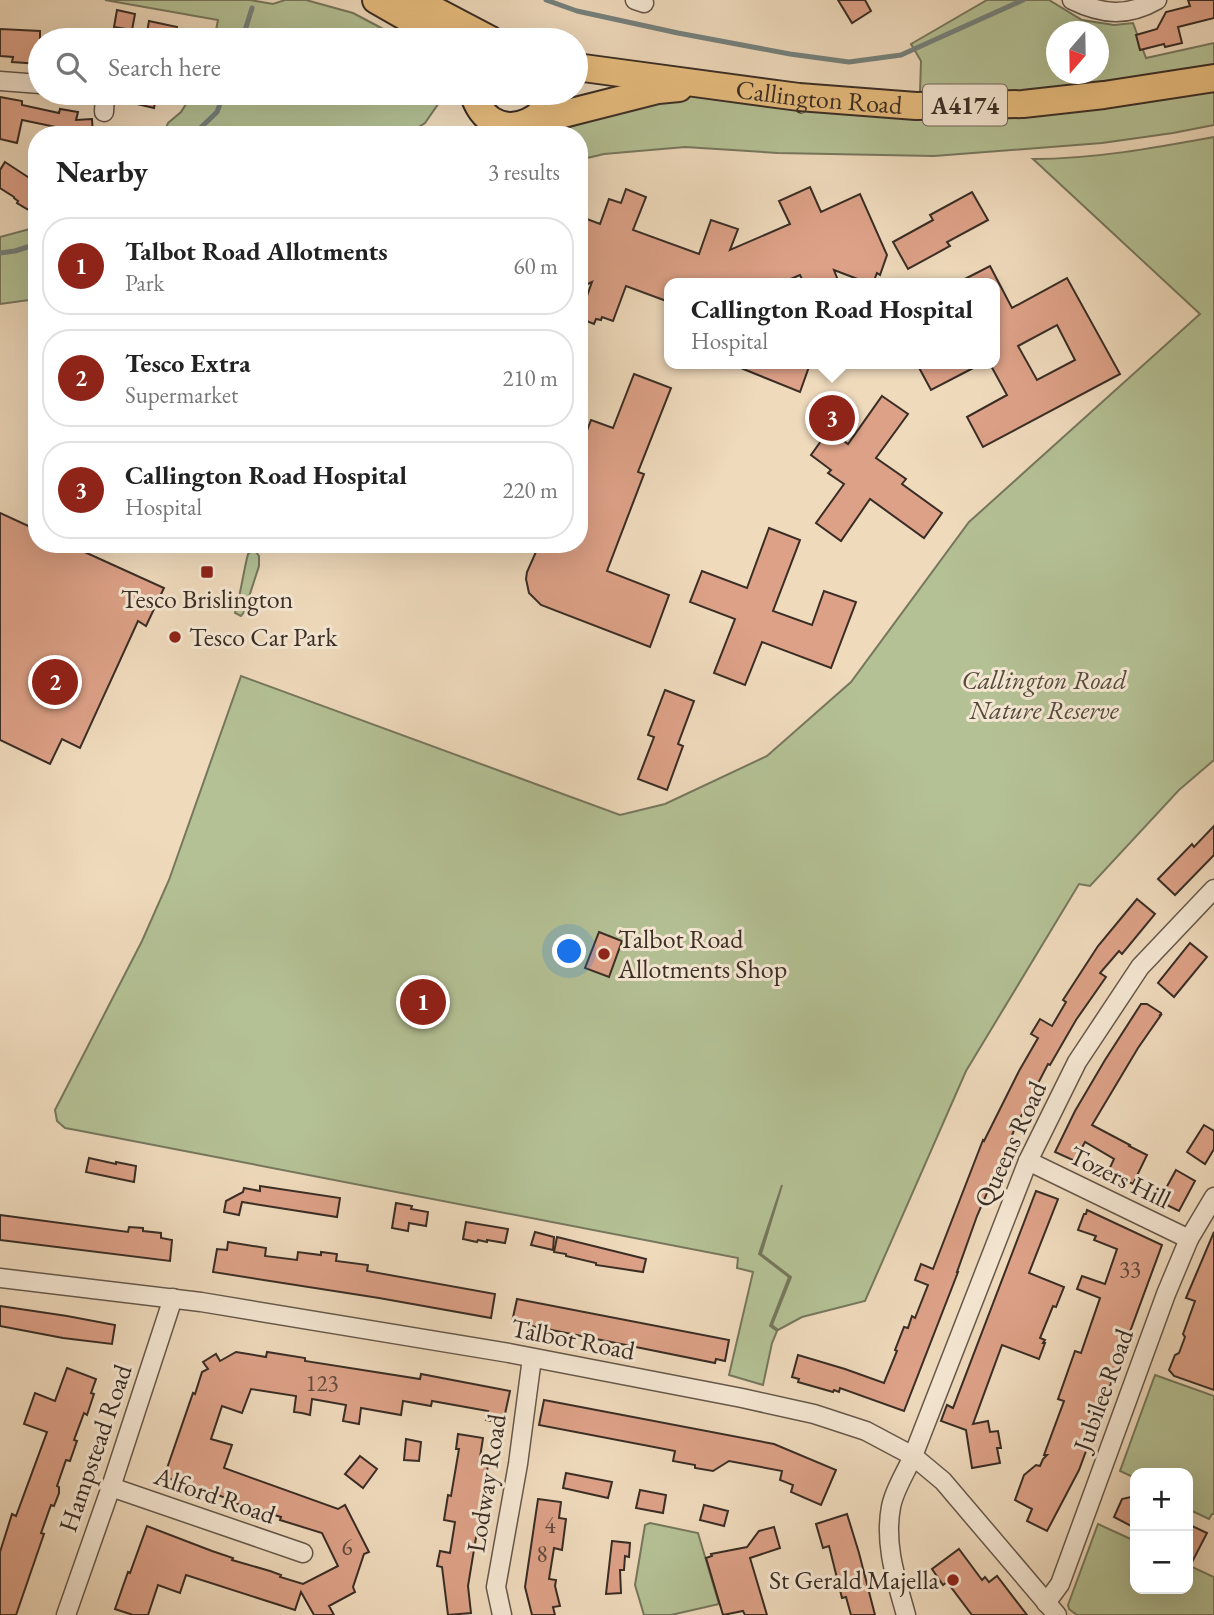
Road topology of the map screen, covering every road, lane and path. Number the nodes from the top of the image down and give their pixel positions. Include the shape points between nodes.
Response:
1 (376, 0) edge
2 (410, 0) edge
3 (1072, 0) edge
4 (1157, 0) edge
5 (421, 28) edge
6 (468, 28) edge
7 (588, 68) edge
8 (1214, 78) edge
9 (0, 81) edge
10 (28, 83) edge
11 (716, 84) junction
12 (104, 105) edge
13 (478, 105) edge
14 (546, 105) edge
15 (104, 112) dead end
16 (524, 124) junction
17 (1214, 890) edge
18 (1028, 1161) junction
19 (1214, 1197) edge
20 (1189, 1239) junction
21 (0, 1278) edge
22 (173, 1298) junction
23 (532, 1359) junction
24 (912, 1456) junction
25 (111, 1487) junction
26 (303, 1553) dead end
27 (1052, 1609) edge
28 (66, 1615) edge
29 (502, 1615) edge
30 (906, 1615) edge

1 - 5 main road
2 - 6 main road
3 - 4 street via 1113,12 1134,11
7 - 11 main road, Callington Road / A4174
8 - 11 main road, Callington Road / A4174 via 1023,104 916,106 799,97
9 - 10 street
11 - 16 main road, Callington Road / A4174 via 658,90
12 - 15 street
13 - 16 main road, A4174 via 497,123
14 - 16 main road
17 - 18 street, Queens Road via 1140,967 1077,1062
18 - 20 street, Tozers Hill
18 - 24 street, Queens Road
19 - 20 street, Jubilee Road
20 - 27 street, Jubilee Road
21 - 22 street, Talbot Road
22 - 23 street, Talbot Road
22 - 25 street, Hampstead Road
23 - 24 street, Talbot Road via 814,1414 866,1431
23 - 29 street, Lodway Road via 495,1587
24 - 27 street, Talbot Road via 943,1481
24 - 30 street, Queens Road via 892,1504 888,1534
25 - 26 street, Alford Road
25 - 28 street, Hampstead Road

